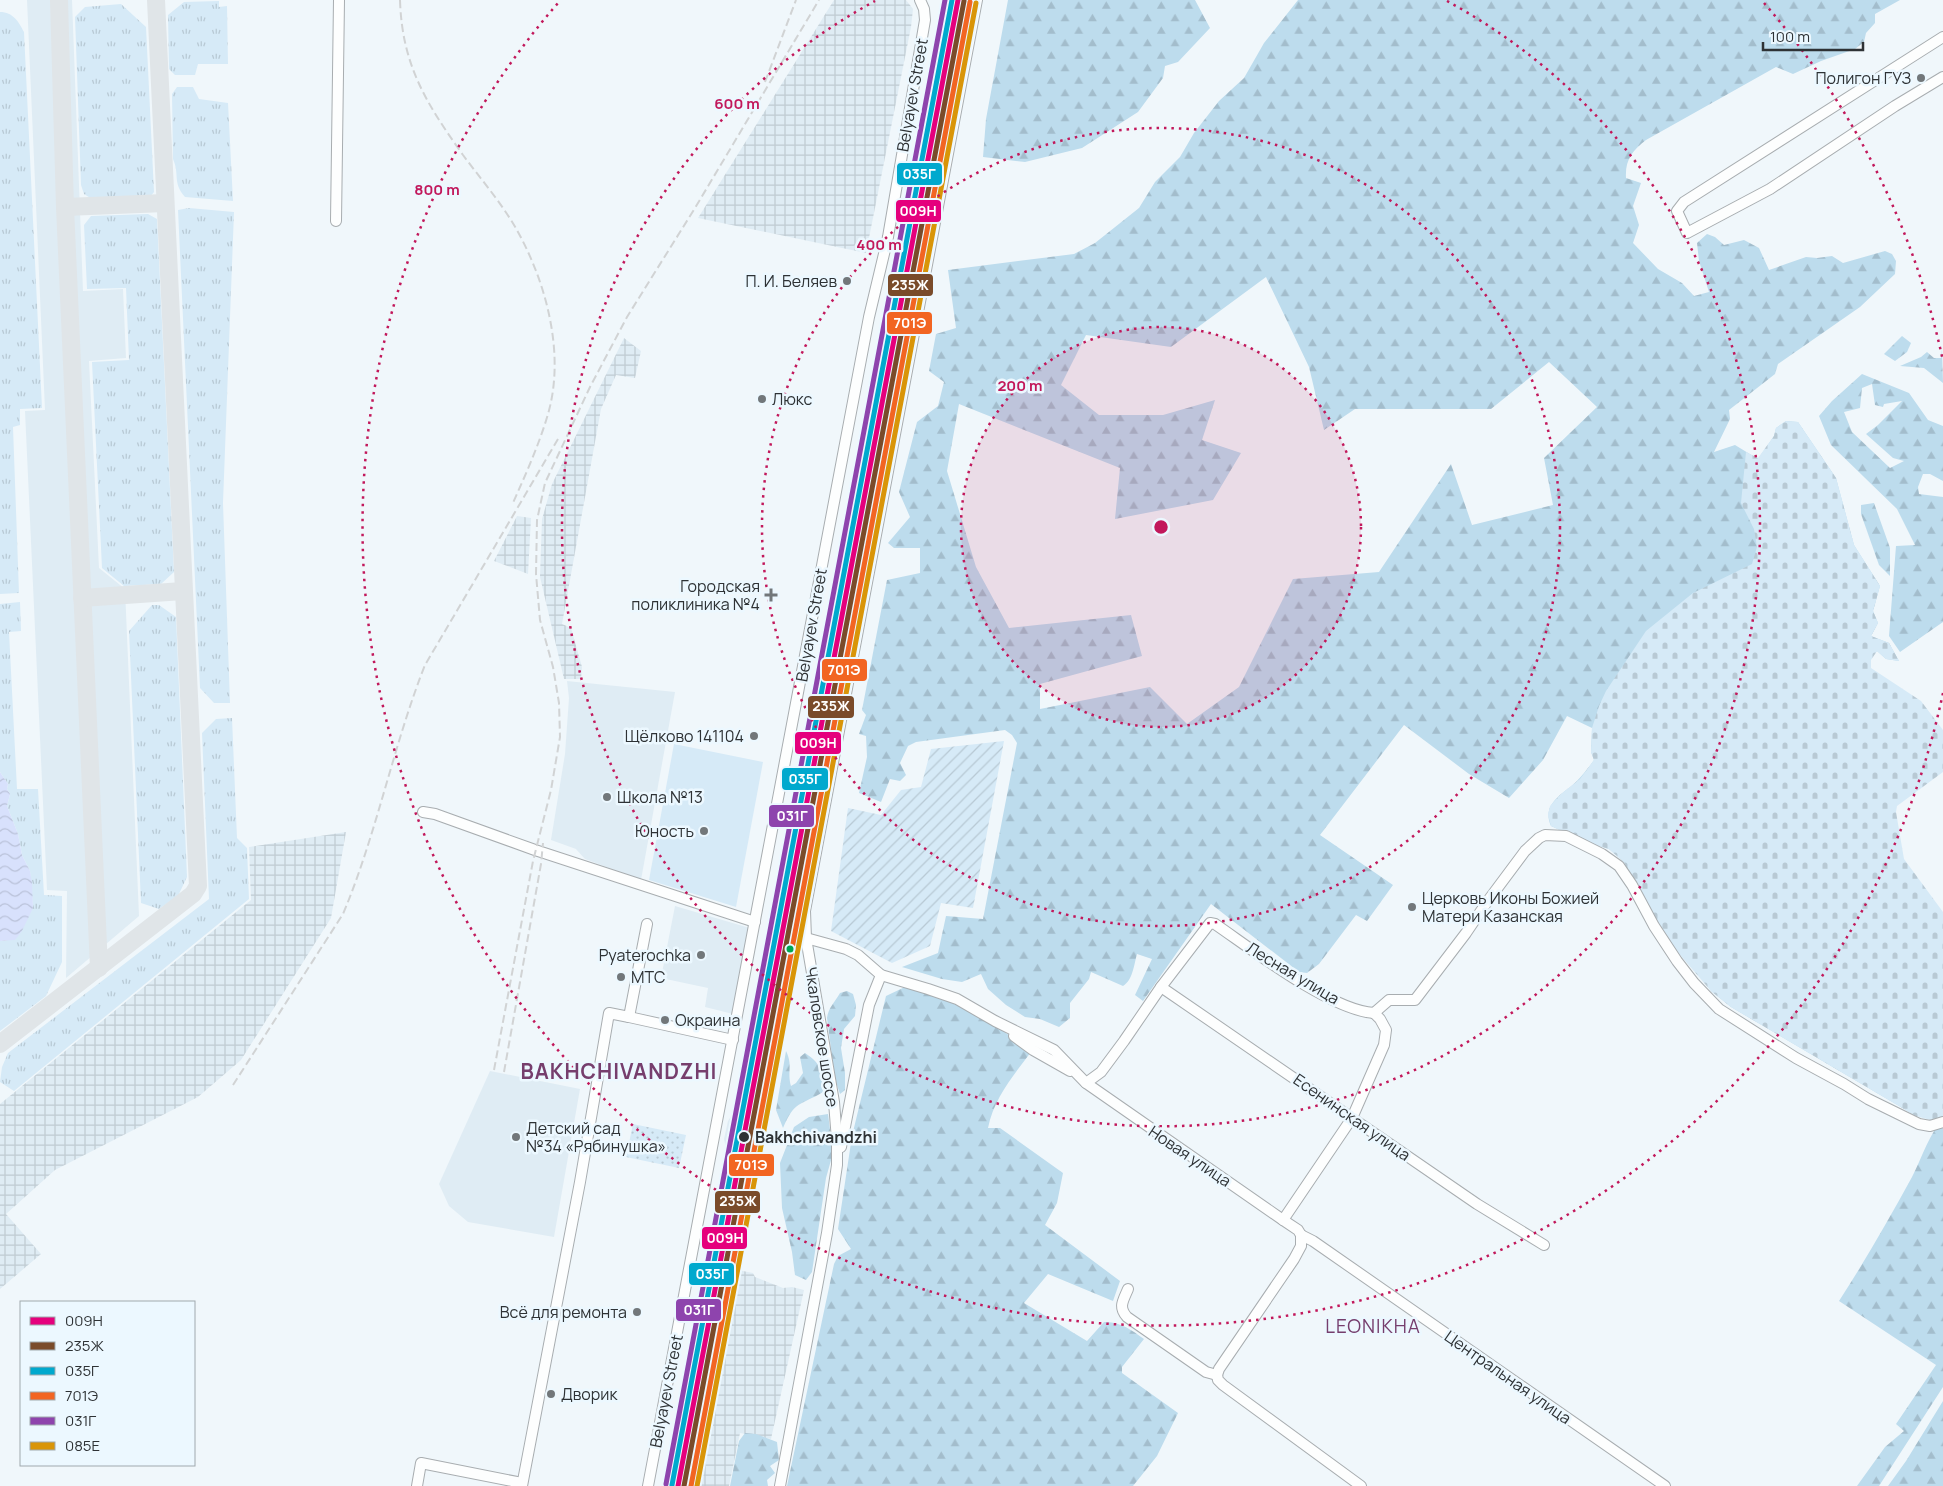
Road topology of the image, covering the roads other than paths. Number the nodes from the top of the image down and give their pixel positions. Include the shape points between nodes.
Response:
1 (339, 0) edge
2 (920, 0) edge
3 (977, 0) edge
4 (1943, 38) edge
5 (1943, 77) edge
6 (336, 221) dead end
7 (423, 812) dead end
8 (754, 922) junction
9 (647, 924) dead end
10 (806, 938) junction
11 (881, 975) junction
12 (1161, 987) junction
13 (1374, 1013) junction
14 (629, 1017) junction
15 (733, 1040) junction
16 (1083, 1080) junction
17 (834, 1102) junction
18 (850, 1103) junction
19 (1352, 1118) junction
20 (1943, 1122) edge
21 (837, 1165) junction
22 (1283, 1220) junction
23 (1301, 1235) junction
24 (1544, 1244) dead end
25 (1128, 1289) dead end
26 (1217, 1375) junction
27 (522, 1485) edge
28 (417, 1486) edge
29 (648, 1486) edge
30 (780, 1486) edge
31 (1361, 1486) edge
32 (1665, 1486) edge

1 - 6 street
2 - 8 street, Belyayev Street via 925,20 888,236 867,327
3 - 10 street, Чкаловское шоссе via 805,911
4 - 5 street via 1684,202 1677,211 1687,233 1770,189
7 - 8 street
8 - 15 street, Belyayev Street
9 - 14 street
10 - 11 street via 858,955
10 - 17 street, Чкаловское шоссе
11 - 16 street, Новая улица via 956,999 1054,1050
11 - 18 street via 869,1005
12 - 13 street, Лесная улица via 1210,923 1316,990 1356,1011
12 - 16 street via 1101,1072
12 - 19 street, Есенинская улица
13 - 19 street via 1386,1030 1384,1045
13 - 20 street via 1389,1000 1415,1000 1525,851 1545,835 1566,836 1619,866 1677,960 1719,1009 1868,1099 1919,1124 1930,1126
14 - 15 street
14 - 27 street via 609,1013
15 - 29 street, Belyayev Street
16 - 22 street, Новая улица
17 - 18 street
17 - 21 street, Чкаловское шоссе
18 - 21 street
19 - 22 street
19 - 24 street, Есенинская улица via 1477,1204
21 - 30 street, Чкаловское шоссе
22 - 23 street, Новая улица
23 - 26 street via 1301,1246 1294,1259
23 - 32 street, Центральная улица
25 - 26 street via 1120,1305 1127,1317 1206,1372
26 - 31 street via 1223,1385
27 - 28 street via 421,1463

